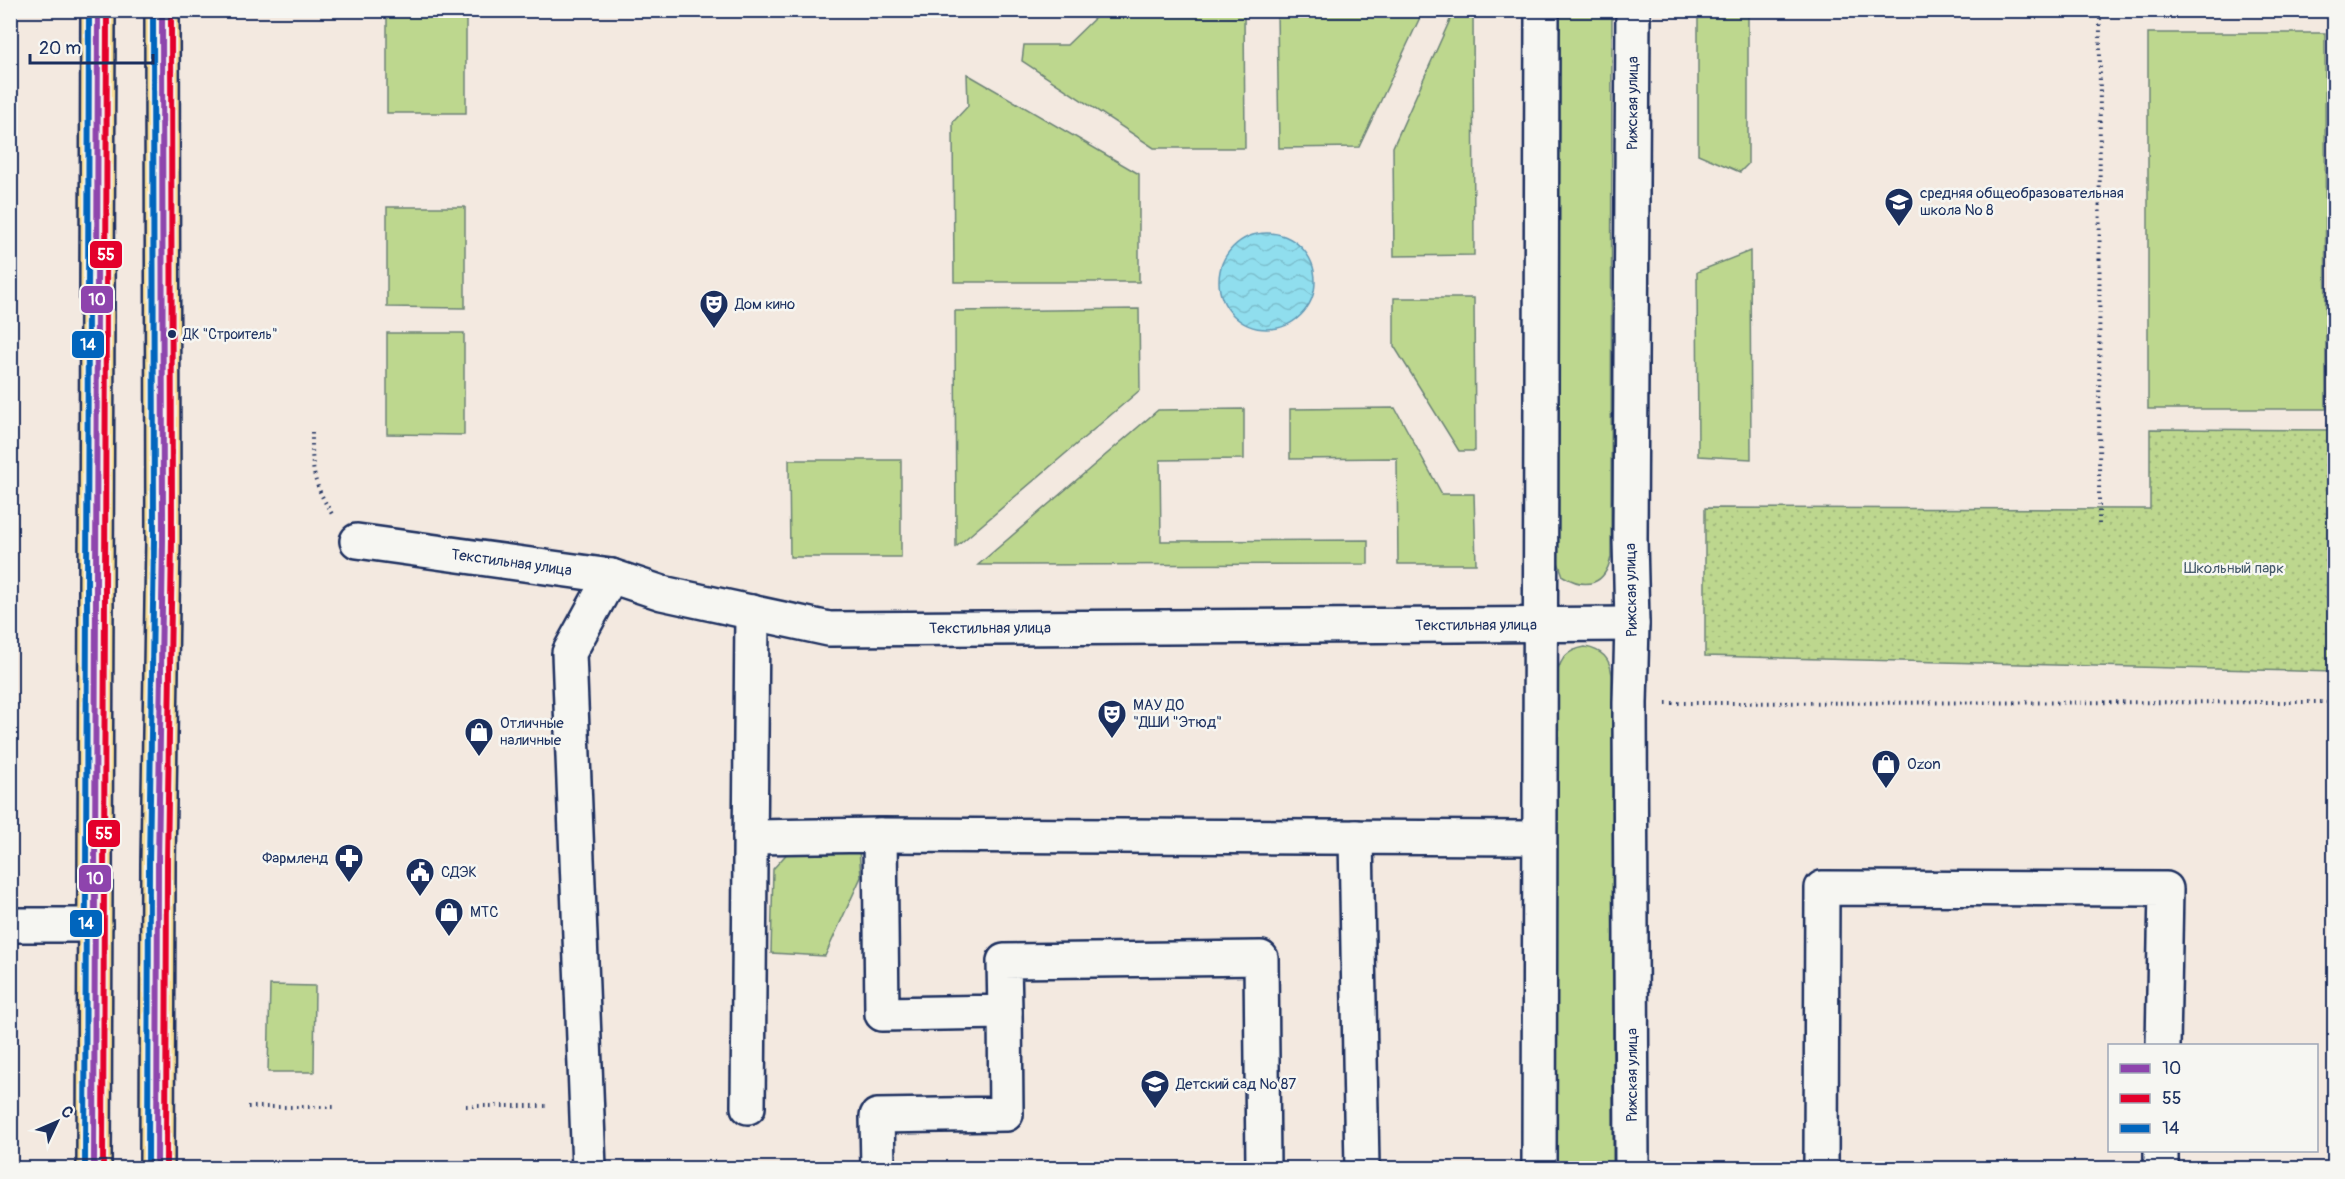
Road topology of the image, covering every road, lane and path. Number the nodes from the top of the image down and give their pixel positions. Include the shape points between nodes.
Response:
1 (98, 10) edge
2 (162, 10) edge
3 (1542, 10) edge
4 (1633, 10) edge
5 (2100, 10) edge
6 (10, 278) edge
7 (19, 278) dead end
8 (312, 432) dead end
9 (2099, 524) dead end
10 (357, 541) joint
11 (611, 576) junction
12 (752, 612) junction
13 (1540, 624) junction
14 (1632, 624) junction
15 (2334, 702) edge
16 (1630, 703) junction
17 (2334, 745) edge
18 (879, 835) junction
19 (750, 837) junction
20 (1356, 837) junction
21 (1539, 838) junction
22 (95, 925) junction
23 (10, 926) edge
24 (2334, 932) edge
25 (1005, 1012) junction
26 (2163, 1044) edge
27 (466, 1106) dead end
28 (587, 1106) junction
29 (248, 1107) dead end
30 (338, 1107) dead end
31 (748, 1107) dead end
32 (2161, 1152) edge
33 (94, 1168) edge
34 (157, 1168) edge
35 (589, 1168) edge
36 (878, 1168) edge
37 (1263, 1168) edge
38 (1362, 1168) edge
39 (1539, 1168) edge
40 (1632, 1168) edge
41 (1821, 1168) edge
42 (2161, 1168) edge

1 - 22 main road
2 - 34 main road via 163,540
3 - 13 street
4 - 14 street, Рижская улица
5 - 9 path
6 - 7 path
8 - 10 path via 312,465 318,491 335,518
10 - 11 street, Текстильная улица
11 - 12 street, Текстильная улица via 662,593
11 - 28 street via 569,653
12 - 13 street, Текстильная улица via 829,628
12 - 19 street
13 - 14 street, Текстильная улица
13 - 21 street
14 - 16 street, Рижская улица
15 - 16 path
16 - 40 street, Рижская улица
17 - 24 path via 2330,749
18 - 19 street
18 - 20 street
18 - 25 street via 882,1014
19 - 31 street
20 - 21 street
20 - 38 street
21 - 39 street
22 - 23 street
22 - 33 main road
25 - 36 street via 1006,1114 877,1116
25 - 37 street via 1004,961 1261,958
26 - 41 street via 2166,889 1822,888
27 - 28 path
28 - 35 street
29 - 30 path
32 - 42 street

